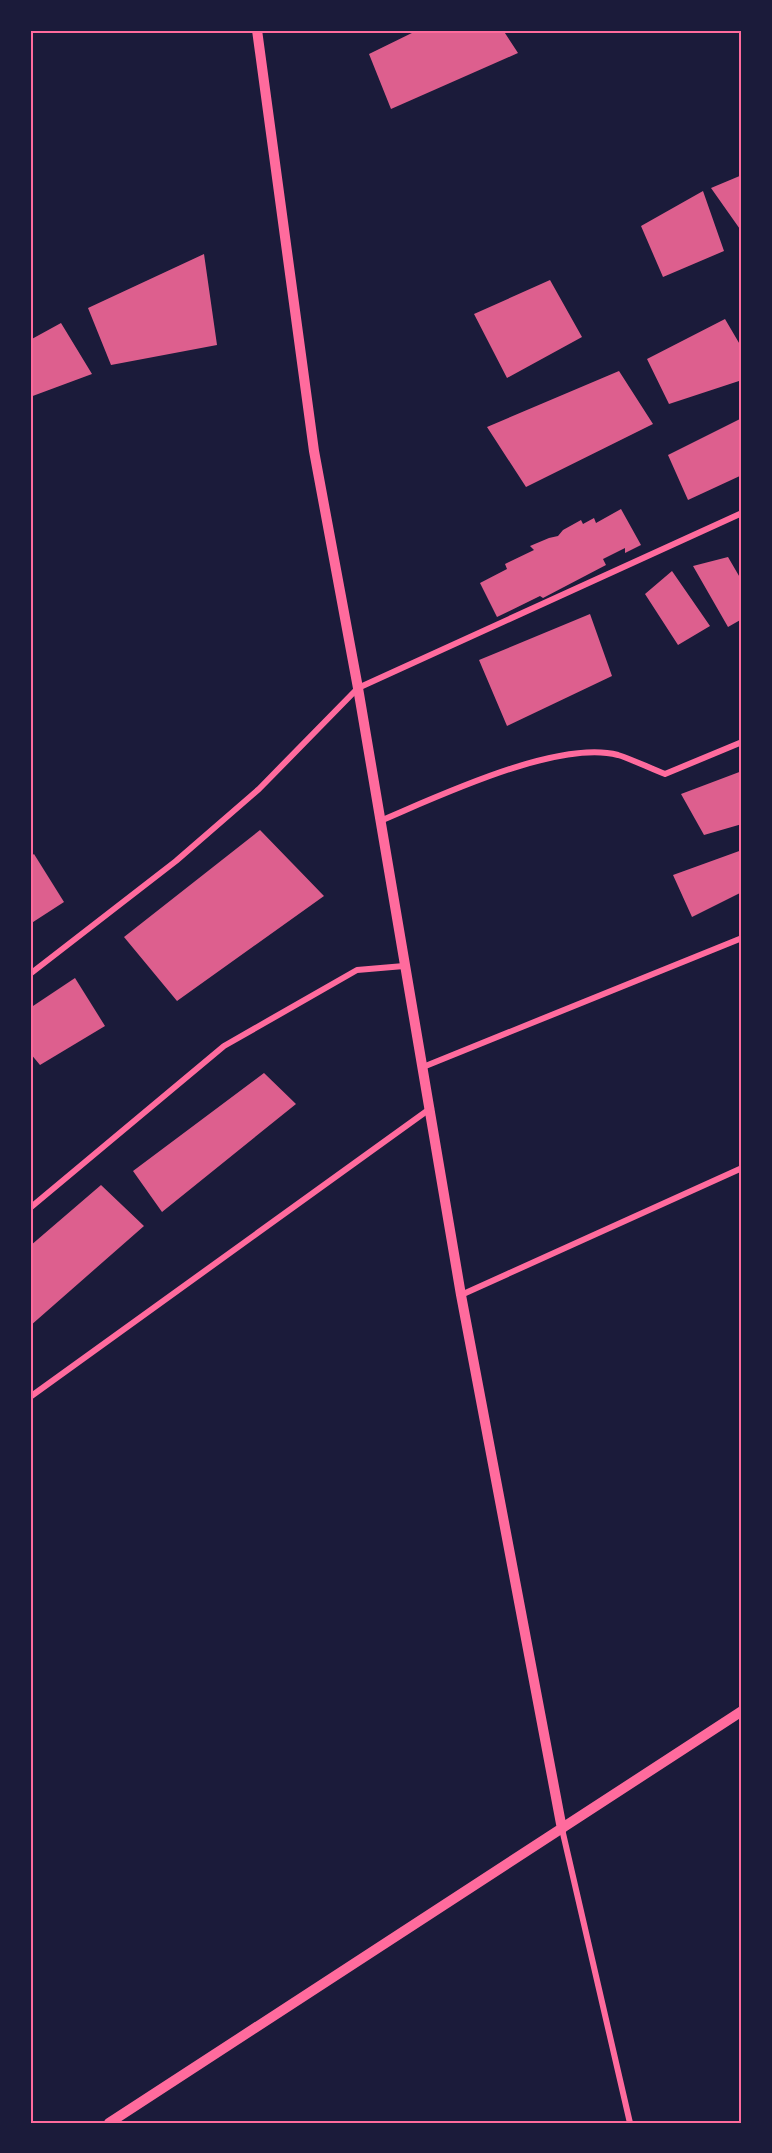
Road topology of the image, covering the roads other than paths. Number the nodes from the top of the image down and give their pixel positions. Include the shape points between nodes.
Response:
1 (257, 30) edge
2 (742, 513) edge
3 (358, 688) junction
4 (742, 742) edge
5 (380, 821) junction
6 (742, 938) edge
7 (404, 966) junction
8 (30, 974) edge
9 (423, 1067) junction
10 (431, 1108) junction
11 (742, 1168) edge
12 (30, 1208) edge
13 (461, 1295) junction
14 (30, 1397) edge
15 (742, 1711) edge
16 (562, 1829) junction
17 (109, 2123) edge
18 (630, 2123) edge

1 - 3 street via 314,451
2 - 3 street
3 - 5 street
3 - 8 street via 251,796 177,861
4 - 5 street via 665,774 616,755 579,752 483,778
5 - 7 street
6 - 9 street
7 - 9 street
7 - 12 street via 357,970 224,1046
9 - 10 street
10 - 13 street
10 - 14 street
11 - 13 street
13 - 16 street
15 - 16 street
16 - 17 street
16 - 18 street

